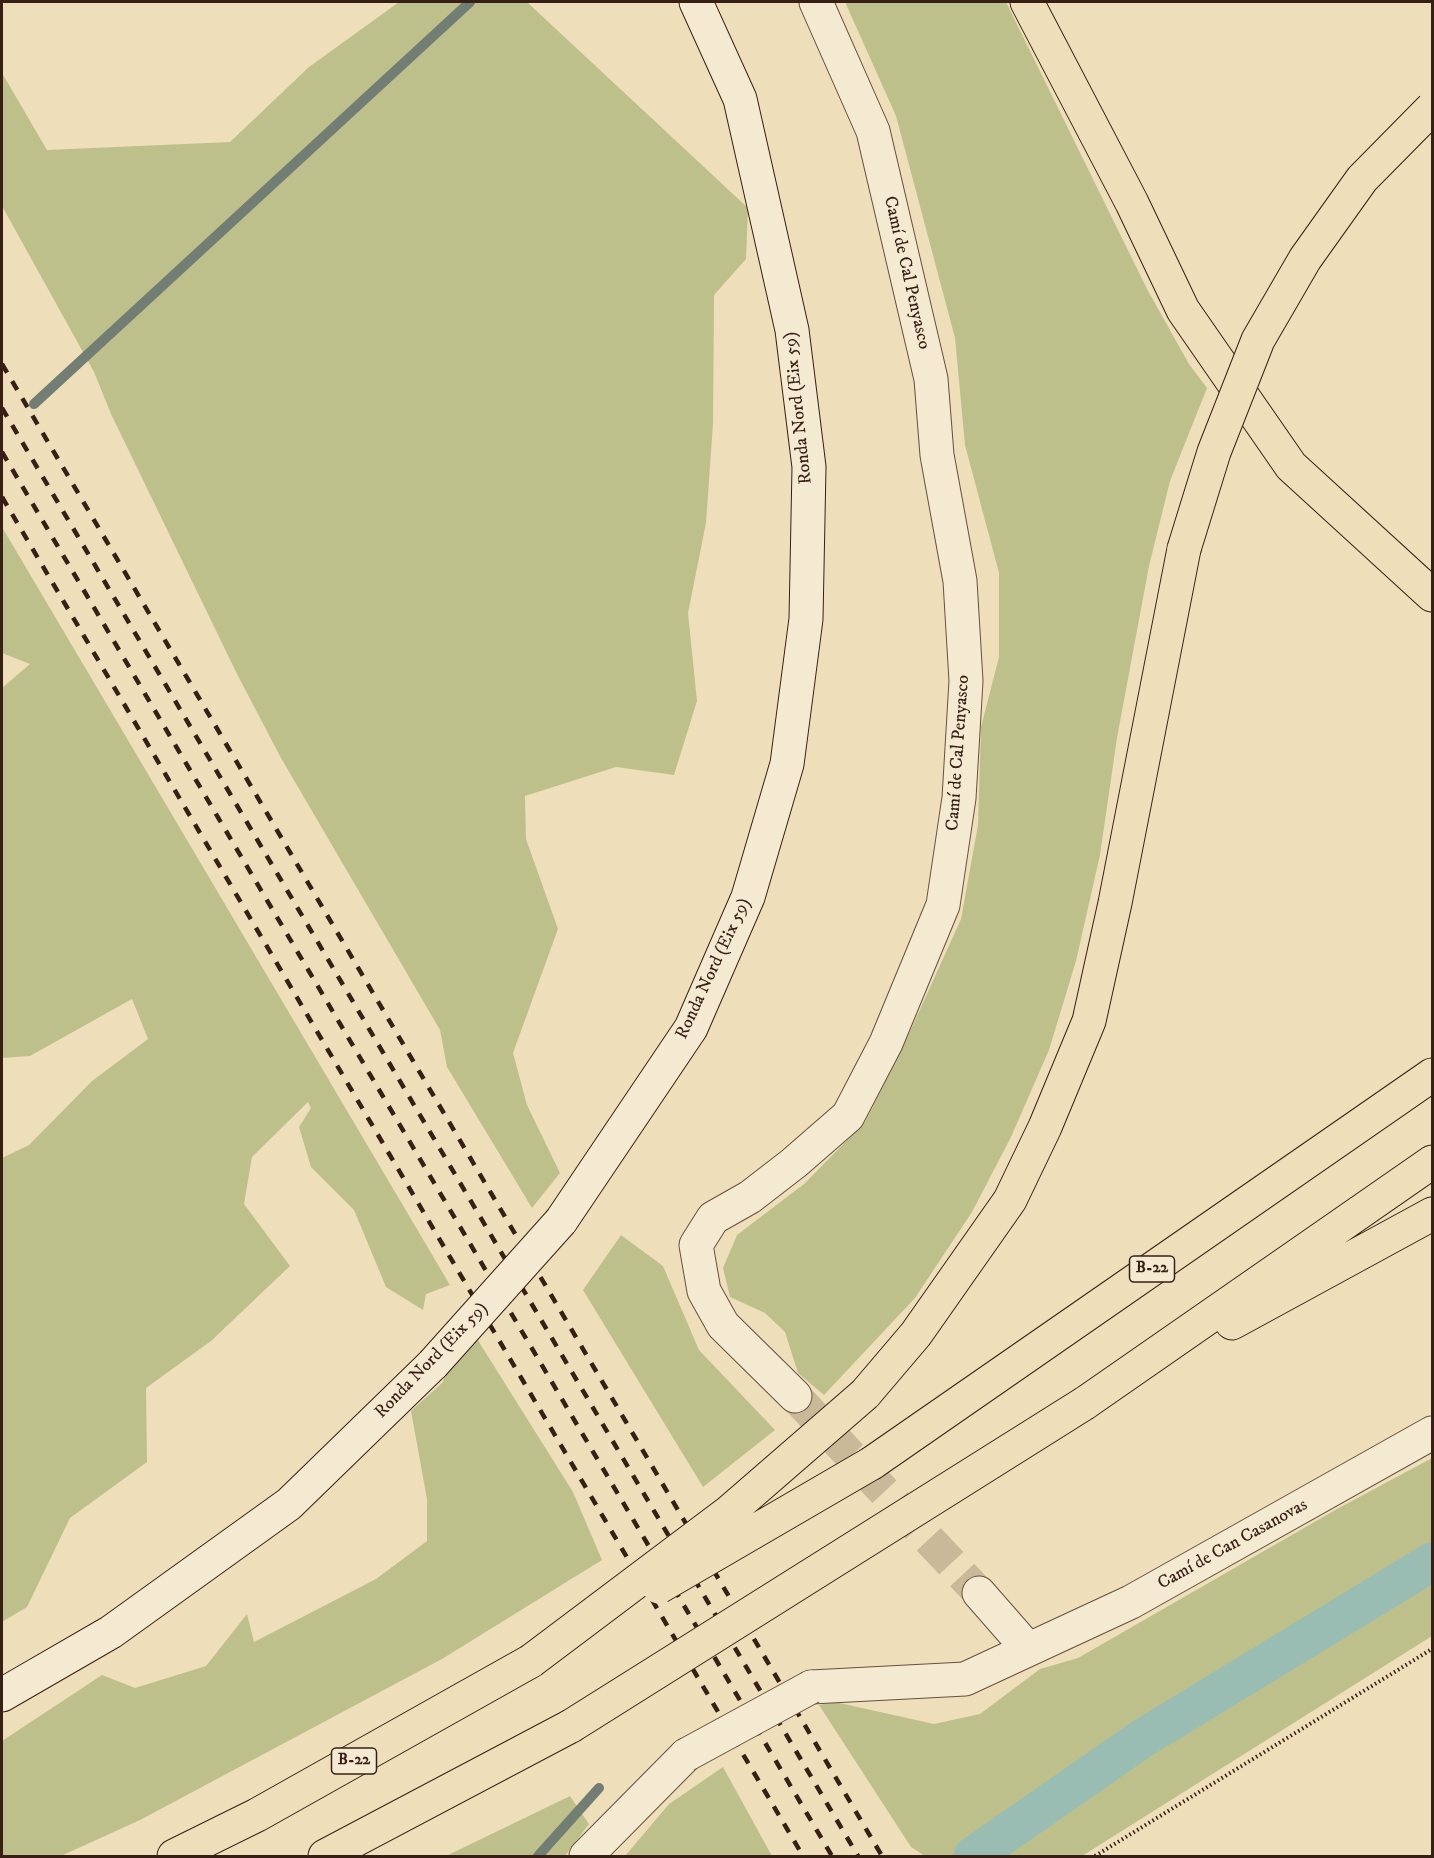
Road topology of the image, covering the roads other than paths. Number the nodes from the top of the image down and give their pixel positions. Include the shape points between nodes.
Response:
1 (696, 2) edge
2 (816, 2) edge
3 (1027, 2) edge
4 (1432, 108) edge
5 (1432, 595) edge
6 (1432, 1075) edge
7 (1432, 1162) edge
8 (1432, 1214) edge
9 (795, 1396) tunnel mouth
10 (1085, 1403) junction
11 (1432, 1433) edge
12 (979, 1593) tunnel mouth
13 (1028, 1649) junction
14 (531, 1661) junction
15 (2, 1695) edge
16 (174, 1857) edge
17 (325, 1857) edge
18 (586, 1857) edge

1 - 15 street, Ronda Nord (Eix 59), bridge via 740,99 792,330 809,467 806,619 787,764 748,897 691,1028 561,1221 433,1364 290,1504 111,1632
2 - 9 street, Camí de Cal Penyasco via 873,131 931,379 937,456 960,581 966,681 959,798 943,906 886,1043 848,1116 750,1197 713,1218 696,1245 704,1291 723,1325
3 - 5 highway via 1183,310 1291,466
4 - 14 highway, bridge via 1362,178 1305,259 1258,340 1214,452 1184,549 1089,1021 1010,1200 916,1334 865,1394 729,1512
6 - 14 highway, B-22, bridge via 872,1463
7 - 10 highway
8 - 10 highway
10 - 17 highway, bridge via 571,1726
11 - 13 street, Camí de Can Casanovas via 1131,1602
12 - 13 street
13 - 18 street, bridge via 965,1679 811,1687 686,1755
14 - 16 highway, B-22 via 257,1815

